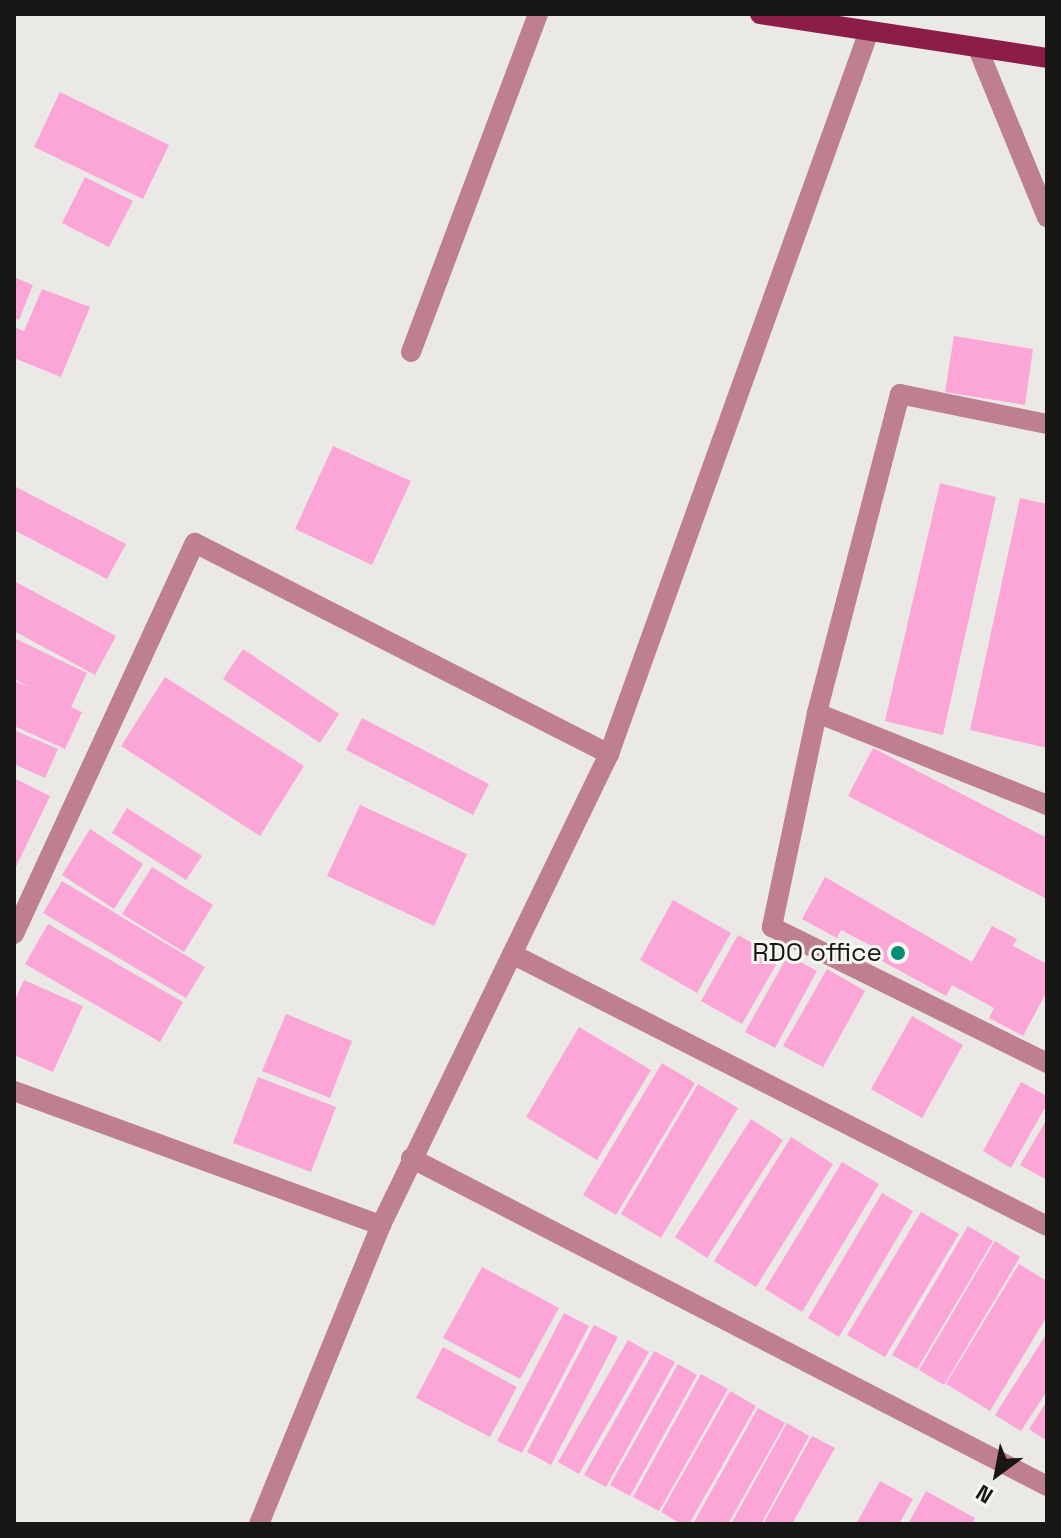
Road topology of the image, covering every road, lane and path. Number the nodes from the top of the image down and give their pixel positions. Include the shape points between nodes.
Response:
1 (538, 14) edge
2 (760, 14) edge
3 (869, 31) junction
4 (978, 49) junction
5 (1047, 58) edge
6 (1047, 217) edge
7 (411, 352) dead end
8 (1047, 424) edge
9 (817, 713) junction
10 (609, 754) junction
11 (1047, 805) edge
12 (14, 934) edge
13 (512, 954) junction
14 (1047, 1063) edge
15 (14, 1091) edge
16 (411, 1158) junction
17 (381, 1225) junction
18 (1047, 1226) edge
19 (1047, 1486) edge
20 (259, 1524) edge

1 - 7 street
2 - 3 main road
3 - 4 main road
3 - 10 street
4 - 5 main road
4 - 6 street
8 - 9 street via 900,394
9 - 11 street
9 - 14 street via 772,927
10 - 12 street via 195,543
10 - 13 street
13 - 16 street
13 - 18 street
15 - 17 street
16 - 17 street
16 - 19 street
17 - 20 street

